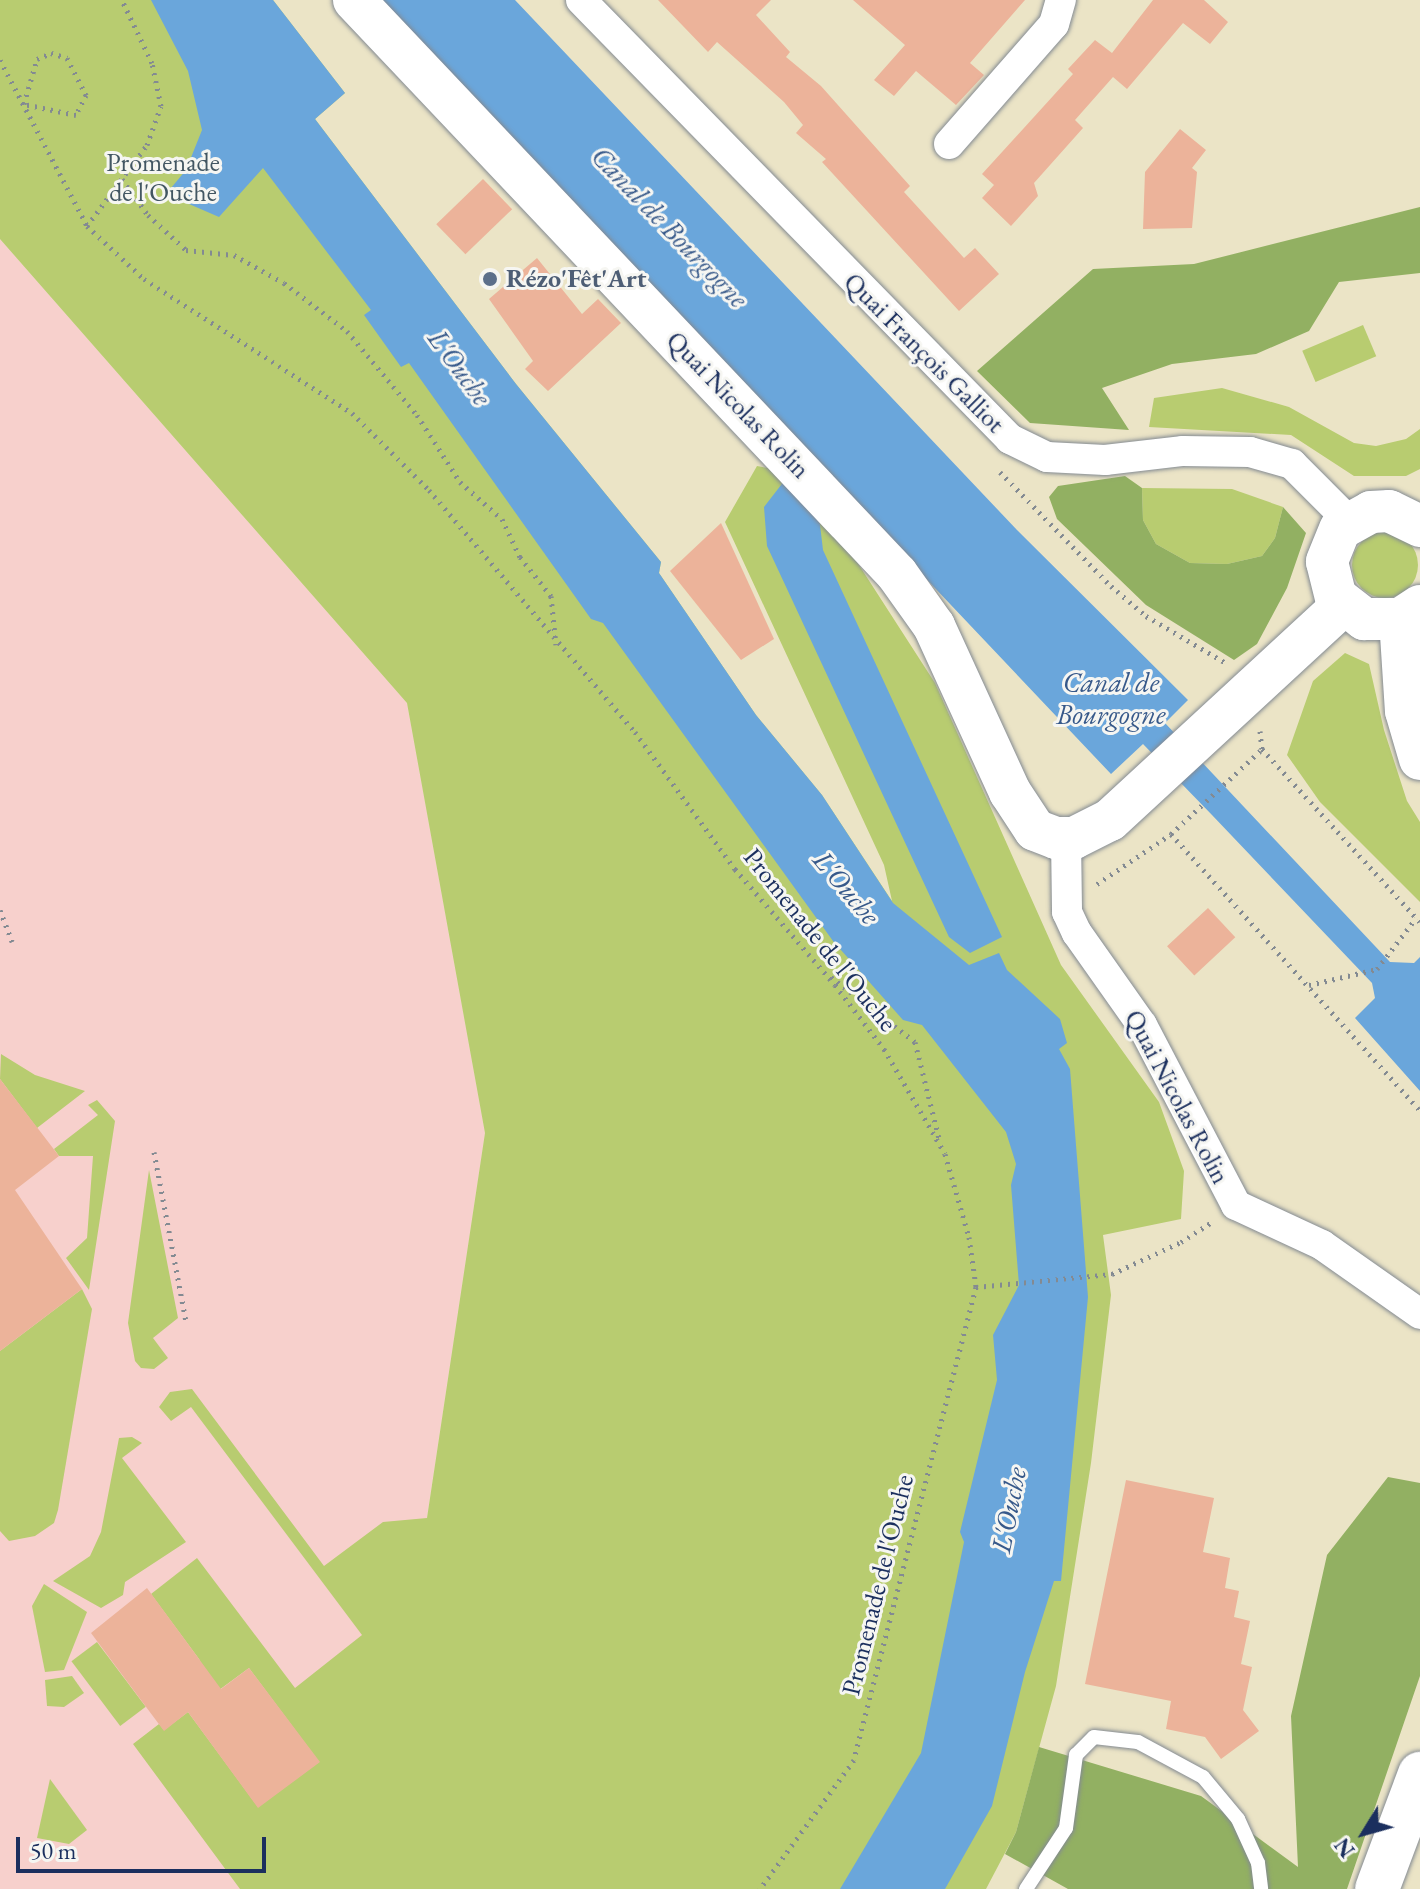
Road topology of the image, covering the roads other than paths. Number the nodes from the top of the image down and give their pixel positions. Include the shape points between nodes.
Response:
1 (354, 0) edge
2 (581, 0) edge
3 (1061, 0) edge
4 (949, 144) dead end
5 (1350, 522) junction
6 (1420, 526) edge
7 (1343, 605) junction
8 (1410, 612) edge
9 (1420, 759) edge
10 (1066, 838) junction
11 (1420, 1314) edge
12 (1420, 1774) edge
13 (1026, 1889) edge
14 (1261, 1889) edge
15 (1377, 1889) edge

1 - 10 street, Quai Nicolas Rolin via 897,574 934,626 1027,821 1045,836
2 - 5 street, Quai François Galliot via 1010,439 1047,457 1105,460 1183,451 1250,452 1292,464
3 - 4 street via 1054,24
5 - 6 street via 1389,511
5 - 7 street via 1331,544 1327,562 1328,580
7 - 8 street via 1364,619
7 - 10 street via 1131,803 1100,827
8 - 9 street via 1406,711
10 - 11 street, Quai Nicolas Rolin via 1067,912 1142,1025 1236,1205 1322,1245
12 - 15 main road
13 - 14 lane via 1066,1828 1076,1755 1094,1737 1138,1742 1203,1777 1238,1819 1258,1863

